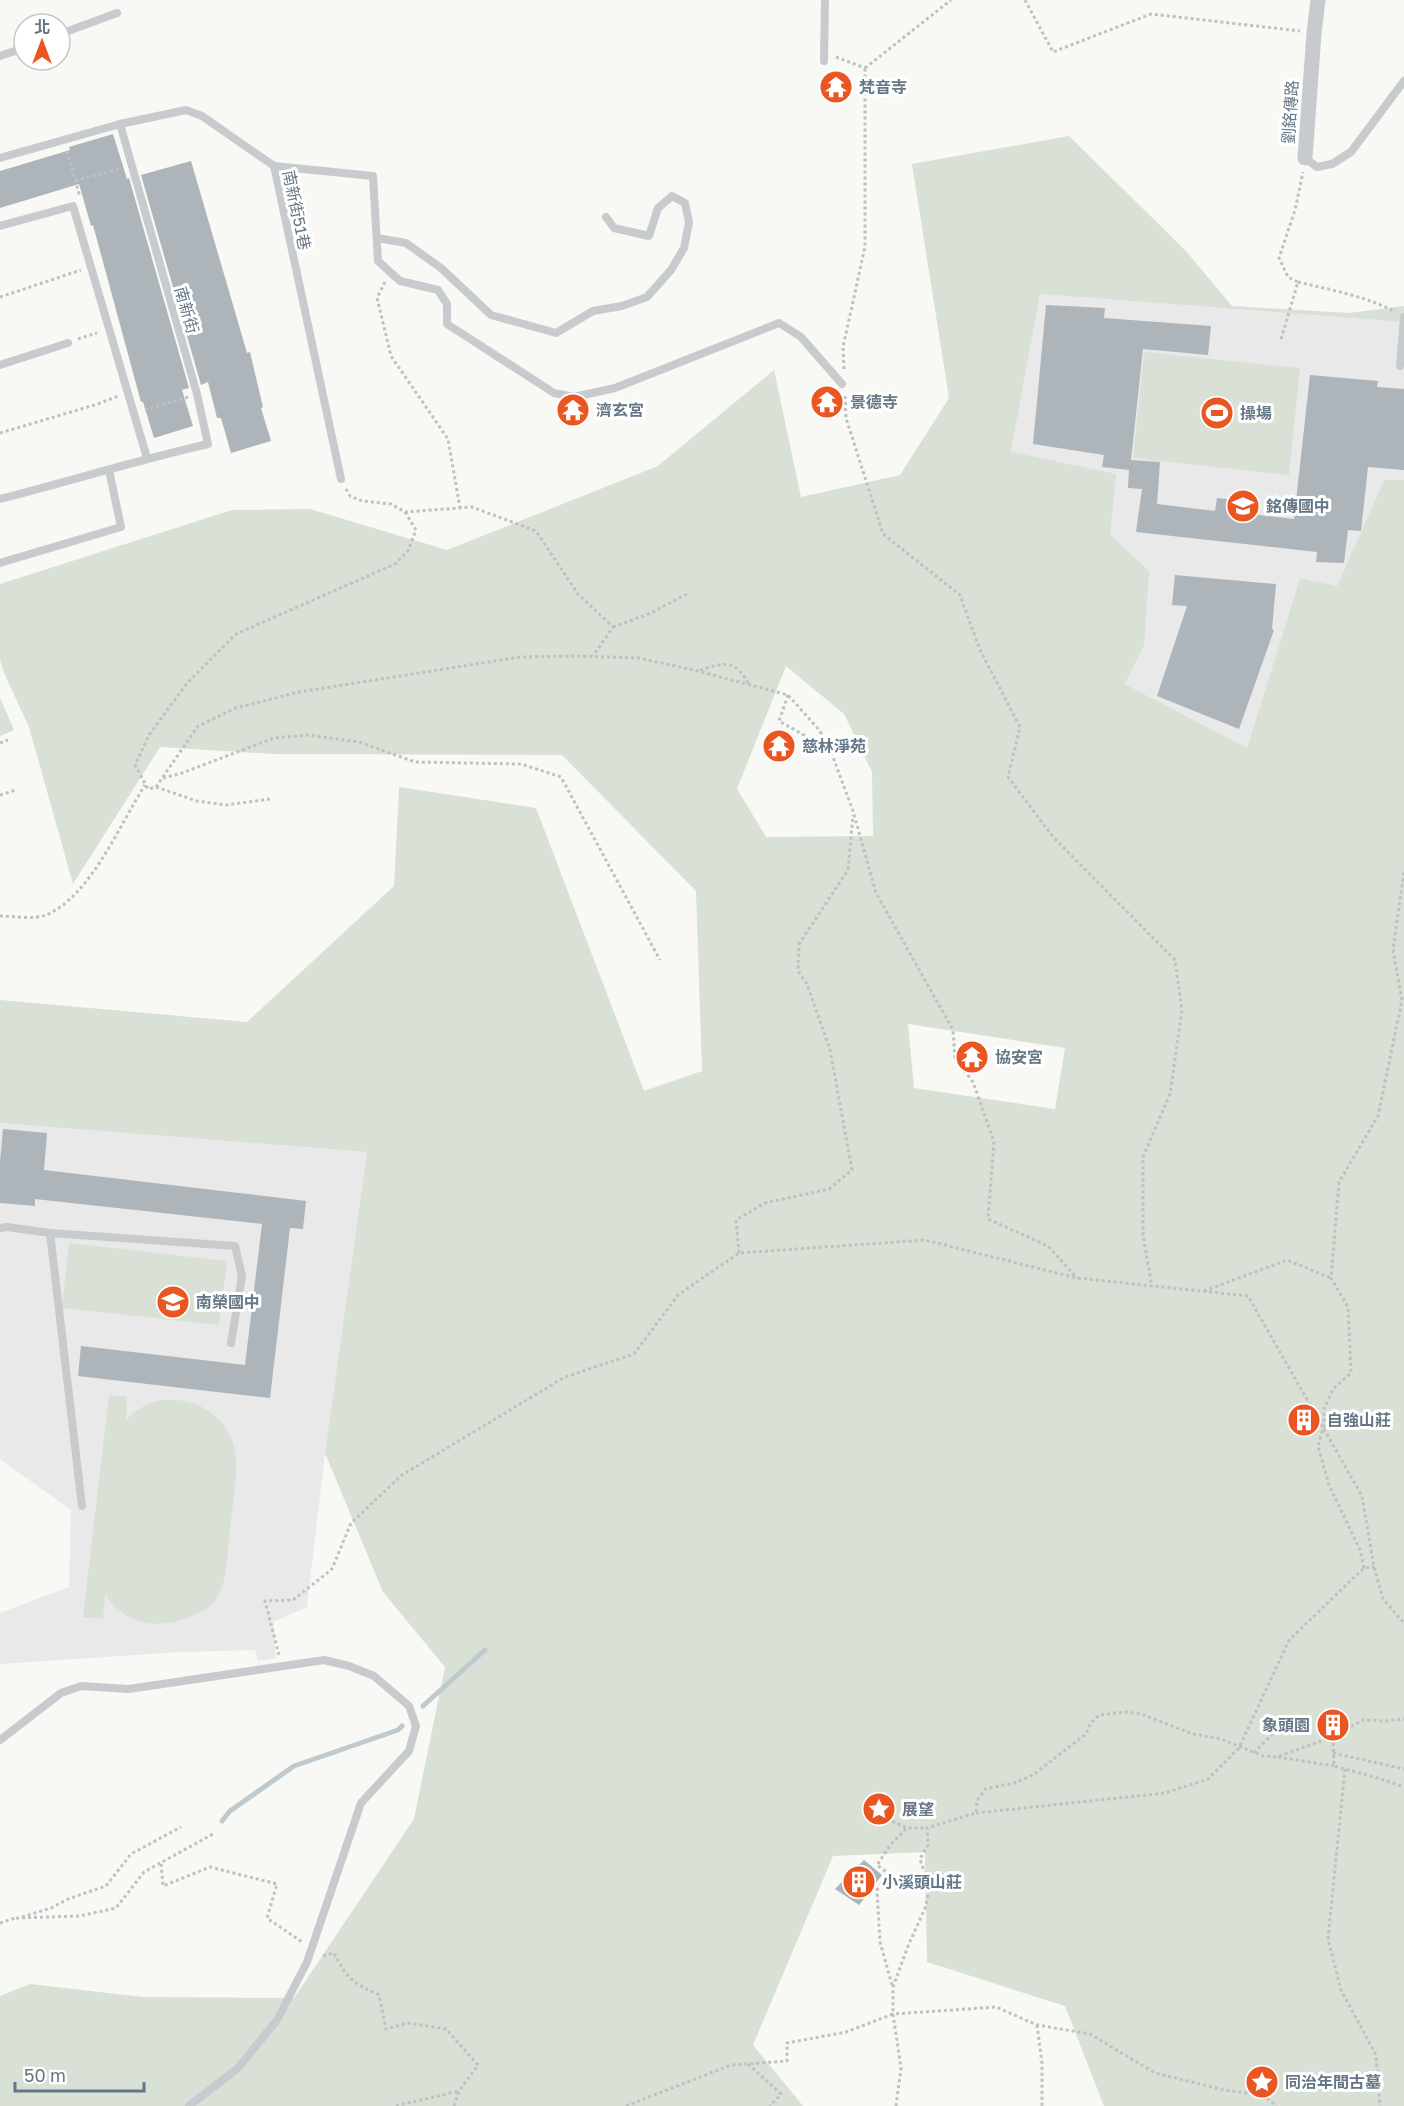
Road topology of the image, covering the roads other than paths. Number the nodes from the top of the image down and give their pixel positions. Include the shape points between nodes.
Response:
1 (825, 0) edge
2 (1318, 0) edge
3 (117, 13) dead end
4 (72, 30) edge
5 (823, 56) road end
6 (1404, 81) edge
7 (120, 124) junction
8 (0, 158) edge
9 (1305, 158) joint
10 (274, 166) junction
11 (606, 217) dead end
12 (0, 226) edge
13 (376, 238) junction
14 (1404, 317) edge
15 (68, 343) road end
16 (0, 364) edge
17 (1400, 366) dead end
18 (842, 384) dead end
19 (147, 458) junction
20 (109, 471) junction
21 (341, 479) road end
22 (0, 499) edge
23 (0, 563) edge
24 (0, 1228) edge
25 (50, 1233) junction
26 (231, 1342) dead end
27 (82, 1506) dead end
28 (0, 1740) edge
29 (189, 2106) edge

1 - 5 lane
2 - 9 street, 劉銘傳路
3 - 4 lane
6 - 9 lane, 劉銘傳路 via 1351,152 1332,164 1317,167
7 - 8 lane, 南新街51巷
7 - 10 lane, 南新街51巷 via 186,110 202,116
7 - 19 lane, 南新街 via 208,444
10 - 13 lane via 373,176
10 - 21 lane, 南新街51巷
11 - 13 lane via 614,228 649,236 658,208 672,196 685,203 689,222 684,248 647,297 593,311 556,333 491,315 441,268 406,243
12 - 19 lane via 73,206
13 - 18 lane via 378,261 400,281 438,290 447,304 447,324 554,393 574,397 615,388 779,323 801,337
14 - 17 lane
15 - 16 lane
19 - 20 lane, 南新街
20 - 22 lane, 南新街
20 - 23 lane via 121,527
24 - 25 lane
25 - 26 lane via 235,1246 242,1276
25 - 27 lane
28 - 29 lane via 61,1693 81,1686 129,1689 324,1660 374,1676 409,1706 416,1726 409,1751 361,1803 307,1962 276,2020 238,2068

